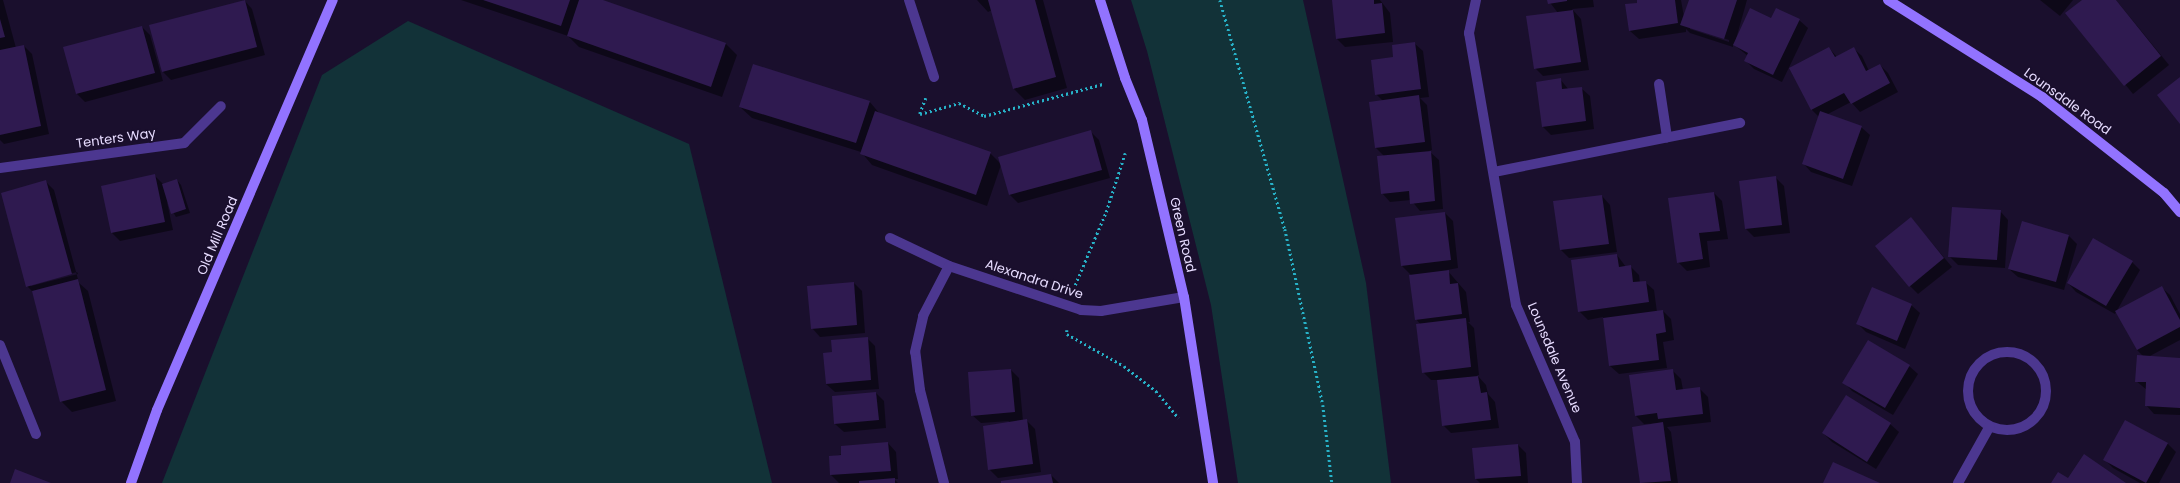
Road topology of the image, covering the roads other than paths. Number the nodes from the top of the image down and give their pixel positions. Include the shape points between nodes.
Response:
1 (333, 0) edge
2 (909, 0) edge
3 (1100, 0) edge
4 (1476, 0) edge
5 (1888, 0) edge
6 (934, 77) road end
7 (1659, 84) dead end
8 (221, 106) dead end
9 (1740, 123) dead end
10 (1667, 137) junction
11 (0, 168) edge
12 (1494, 172) junction
13 (2180, 212) edge
14 (890, 238) dead end
15 (949, 266) junction
16 (1184, 297) junction
17 (0, 345) edge
18 (1990, 426) junction
19 (36, 434) dead end
20 (131, 483) edge
21 (944, 483) edge
22 (1213, 483) edge
23 (1577, 483) edge
24 (1958, 483) edge

1 - 20 street, Old Mill Road via 157,410
2 - 6 street
3 - 16 street, Green Road via 1125,78 1142,120
4 - 12 street, Lounsdale Avenue via 1468,33
5 - 13 street, Lounsdale Road via 2042,97 2164,193
7 - 10 street
8 - 11 street, Tenters Way via 184,143
9 - 10 street
10 - 12 street
12 - 23 street, Lounsdale Avenue via 1516,305 1575,442
14 - 15 street, Alexandra Drive
15 - 16 street, Alexandra Drive via 1080,310 1101,311
15 - 21 street via 923,316 916,352 920,390
16 - 22 street, Green Road
17 - 19 street
18 - 18 street via 1981,420 1970,403 1968,393 1972,374 1978,365 1996,354 2005,352 2025,356 2040,370 2045,379 2047,389 2042,409 2029,424 2020,429 1999,430
18 - 24 street

